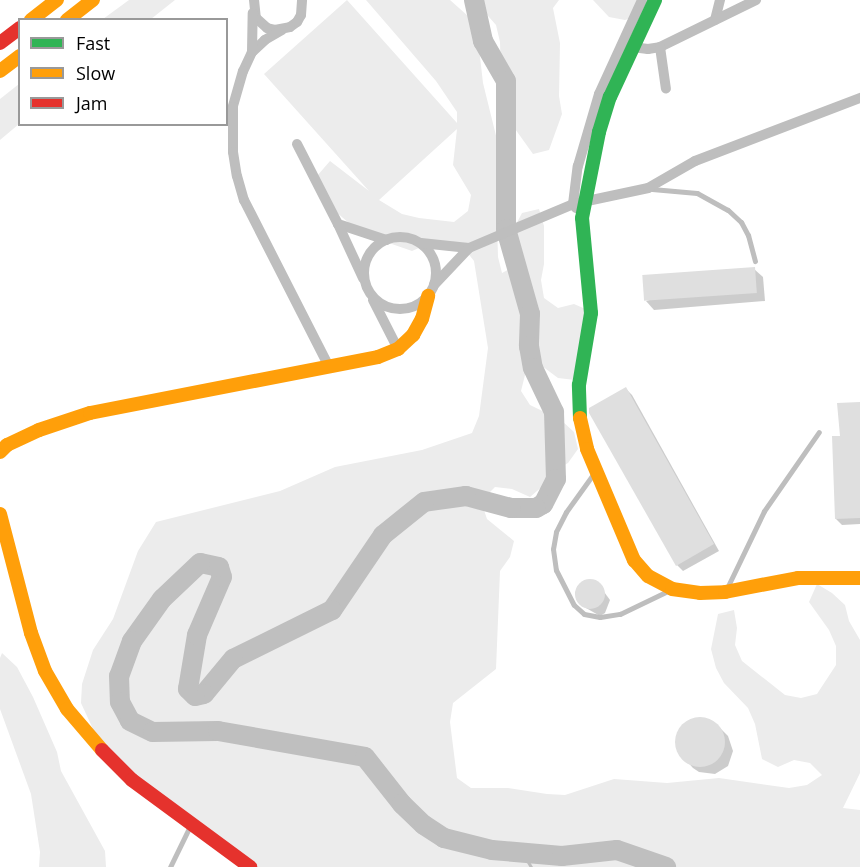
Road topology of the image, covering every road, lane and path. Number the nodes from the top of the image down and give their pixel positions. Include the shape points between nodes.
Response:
1 (57, 0) edge
2 (93, 0) edge
3 (302, 0) edge
4 (642, 0) edge
5 (655, 0) edge
6 (720, 0) edge
7 (756, 0) edge
8 (254, 5) edge
9 (34, 18) edge
10 (70, 18) edge
11 (716, 20) junction
12 (18, 30) edge
13 (282, 30) junction
14 (0, 43) edge
15 (660, 46) junction
16 (632, 47) junction
17 (252, 52) junction
18 (18, 58) edge
19 (0, 71) edge
20 (666, 89) dead end
21 (860, 98) edge
22 (297, 144) dead end
23 (648, 188) junction
24 (579, 203) junction
25 (338, 224) junction
26 (386, 240) junction
27 (421, 243) junction
28 (474, 246) junction
29 (755, 261) dead end
30 (365, 281) junction
31 (431, 291) junction
32 (370, 294) junction
33 (398, 349) junction
34 (328, 365) junction
35 (819, 432) dead end
36 (0, 452) edge
37 (596, 471) junction
38 (0, 514) edge
39 (860, 578) edge
40 (672, 589) junction
41 (725, 592) junction
42 (190, 824) junction
43 (170, 867) edge
44 (250, 867) edge

1 - 9 main road
2 - 10 main road
3 - 13 street via 297,22
4 - 24 street via 599,94 578,166
5 - 16 main road
6 - 11 street
7 - 11 street
8 - 13 street via 261,24
8 - 17 street
11 - 15 street
12 - 14 main road
13 - 17 street
15 - 16 street
15 - 20 street
16 - 24 main road via 610,97
17 - 34 street via 233,107 237,176 244,200
18 - 19 main road
21 - 23 street via 695,161
22 - 25 street
23 - 24 street
23 - 29 lane via 697,193 716,202 741,222
24 - 28 street
24 - 37 main road via 591,314 579,405 581,429
25 - 26 street
25 - 30 street
26 - 27 street via 410,238
26 - 30 street via 366,261
27 - 28 street
27 - 31 street via 435,262
28 - 31 street
30 - 32 street
31 - 32 street via 418,305 399,309 380,303
31 - 33 main road via 413,335
32 - 33 street
33 - 34 main road via 360,362
34 - 36 main road via 90,413 39,430
35 - 41 lane via 764,511
37 - 40 main road via 634,560 648,576
37 - 40 lane via 566,512 553,549 556,570 574,605 584,614 600,617 631,609
38 - 42 main road via 31,633 56,691 116,765
39 - 41 main road via 798,578
40 - 41 main road
42 - 43 lane
42 - 44 main road

